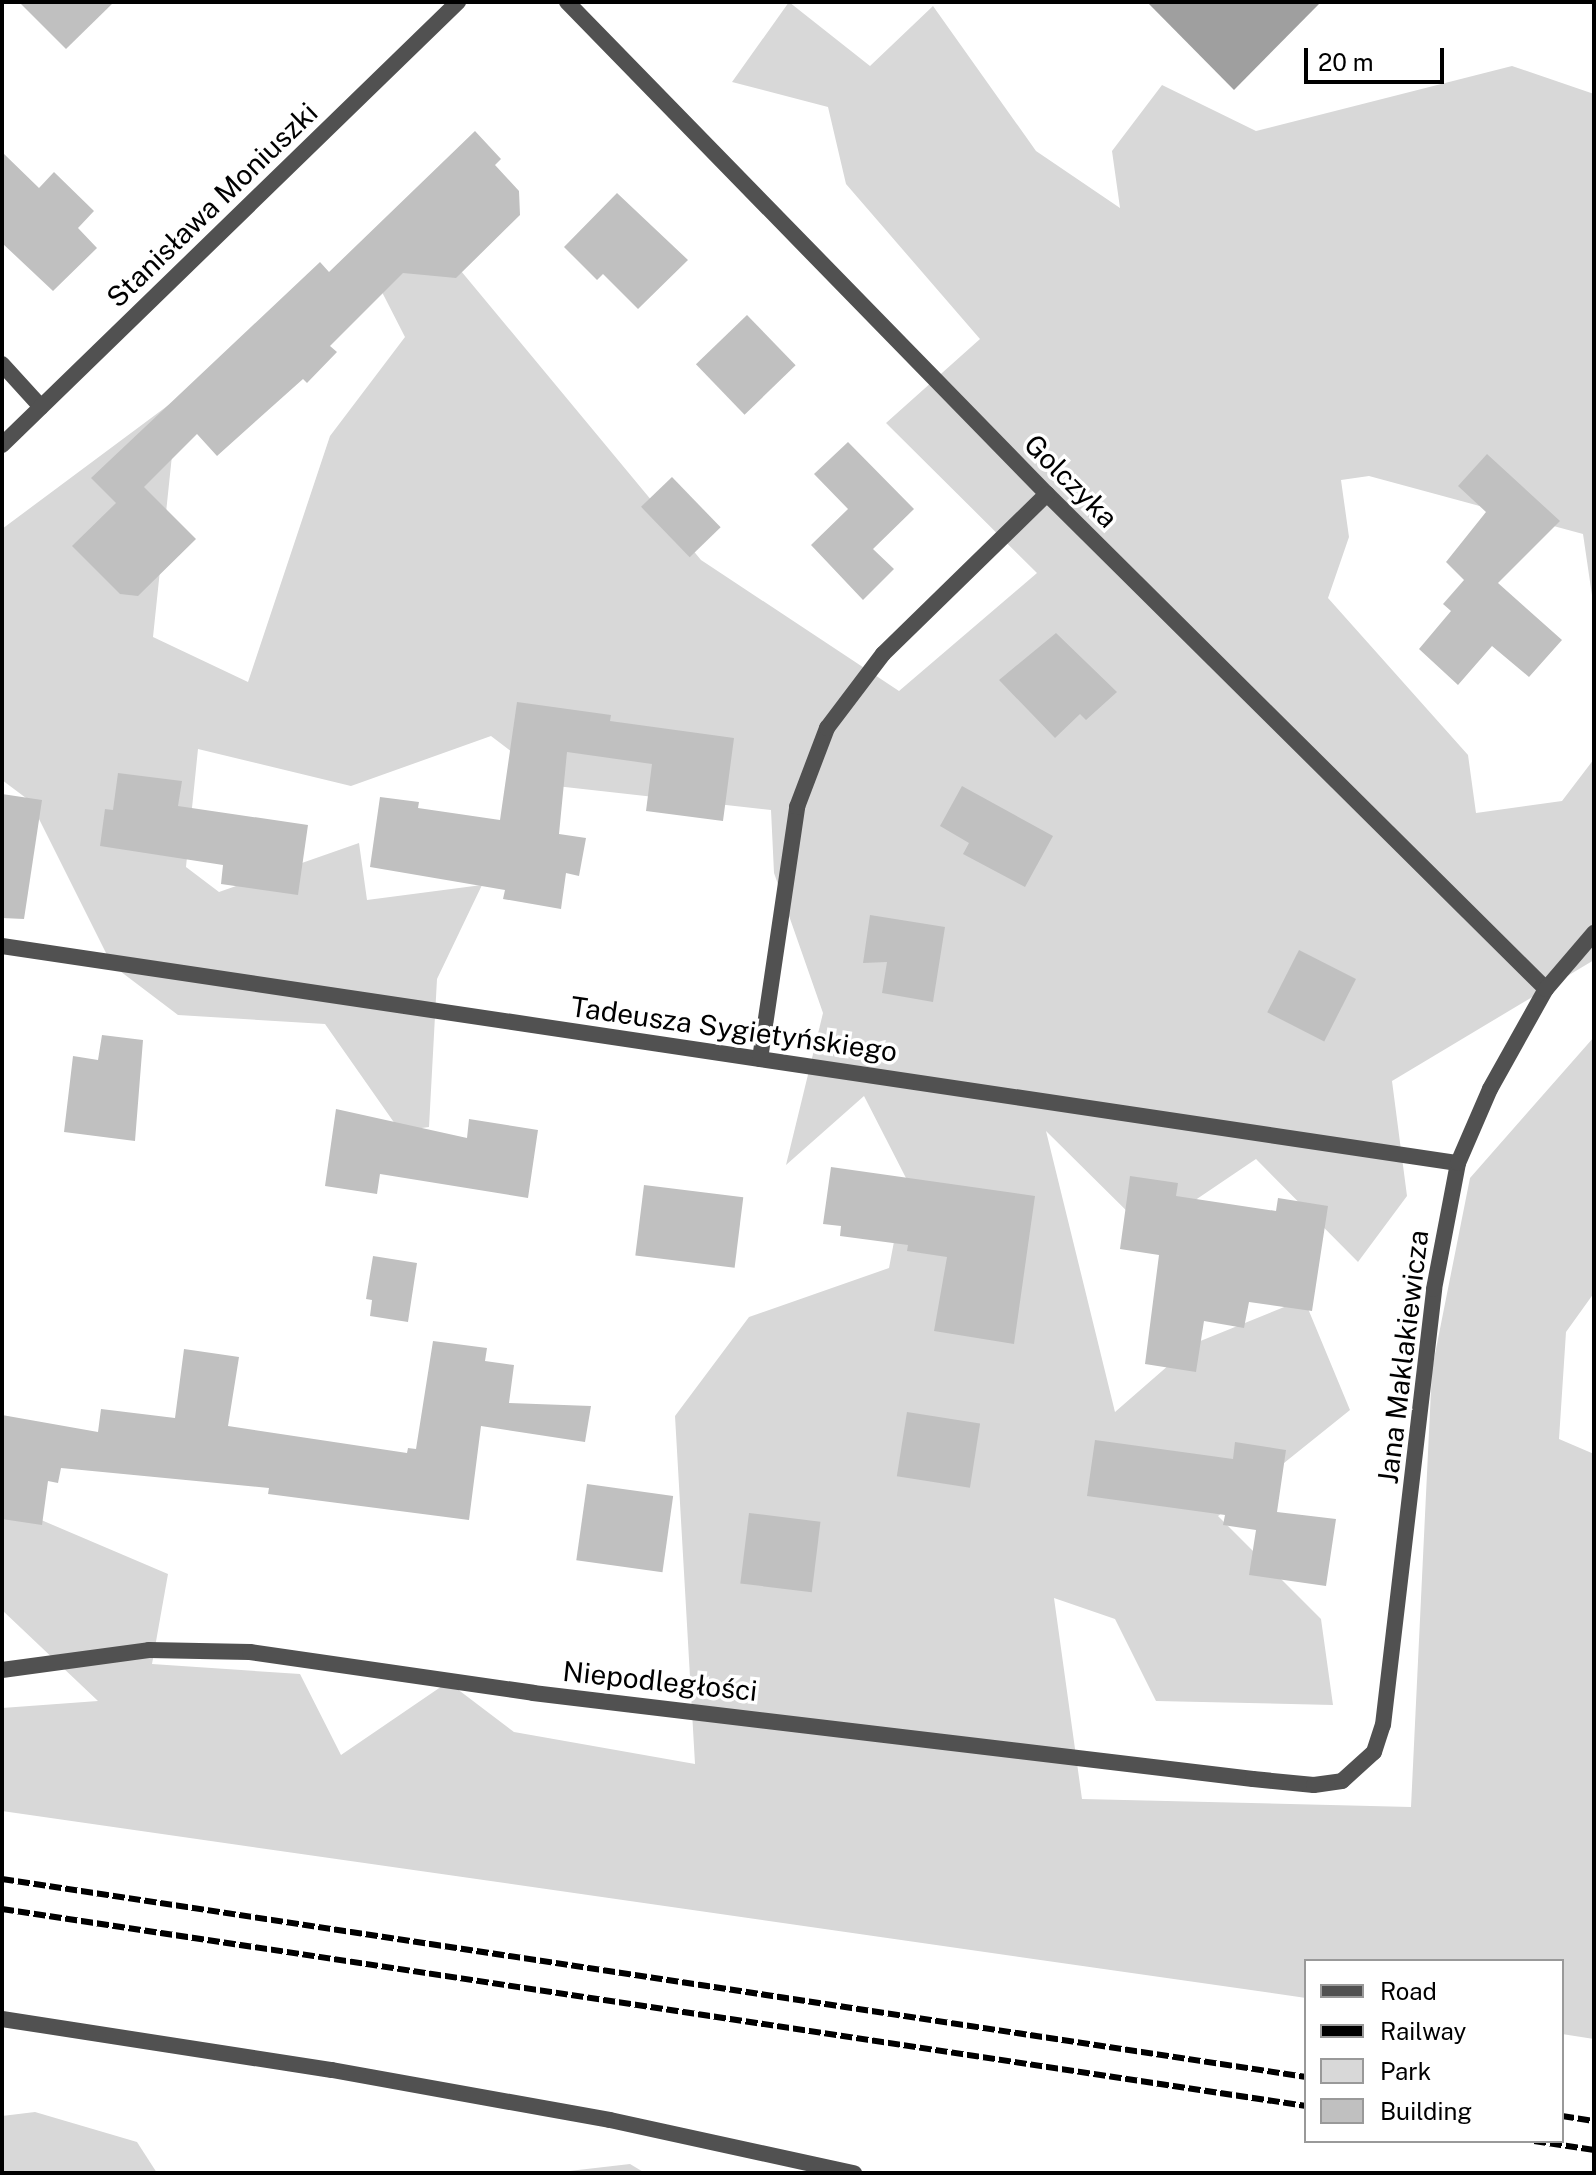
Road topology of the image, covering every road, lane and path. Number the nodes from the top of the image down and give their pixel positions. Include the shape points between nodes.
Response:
1 (458, 2) edge
2 (567, 2) edge
3 (2, 364) edge
4 (41, 407) junction
5 (2, 445) edge
6 (1047, 494) junction
7 (1594, 933) edge
8 (2, 946) edge
9 (1546, 989) junction
10 (760, 1059) junction
11 (1458, 1163) junction
12 (2, 1670) edge
13 (1314, 1785) joint
14 (2, 2019) edge
15 (854, 2173) edge

1 - 4 street, Stanisława Moniuszki
2 - 6 street, Golczyka
3 - 4 street
4 - 5 street, Stanisława Moniuszki
6 - 9 street, Golczyka
6 - 10 street via 883,654 827,728 797,807
7 - 9 street, Jana Maklakiewicza
8 - 10 street, Tadeusza Sygietyńskiego
9 - 11 street, Jana Maklakiewicza via 1490,1089
10 - 11 street, Tadeusza Sygietyńskiego
11 - 13 street, Jana Maklakiewicza via 1434,1289 1383,1725 1374,1752 1361,1768 1342,1781
12 - 13 street, Niepodległości via 149,1650 250,1652 533,1693
14 - 15 street via 610,2120

